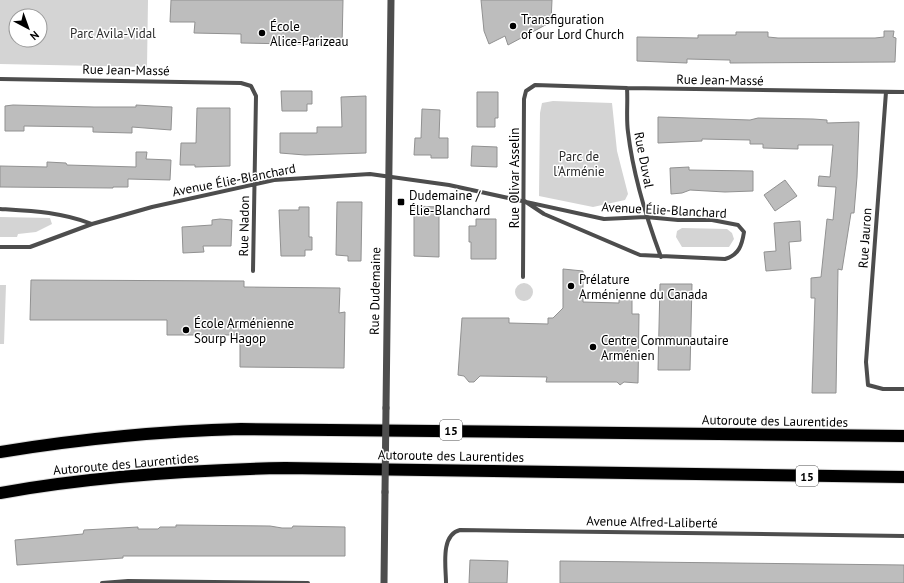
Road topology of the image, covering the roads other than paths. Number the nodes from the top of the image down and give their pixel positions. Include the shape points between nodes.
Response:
1 (391, 0) edge
2 (0, 79) edge
3 (535, 85) joint
4 (251, 86) joint
5 (627, 88) junction
6 (886, 92) junction
7 (904, 92) edge
8 (388, 177) junction
9 (254, 184) junction
10 (523, 200) junction
11 (0, 209) edge
12 (646, 217) junction
13 (92, 224) junction
14 (0, 247) edge
15 (660, 257) junction
16 (253, 271) dead end
17 (523, 277) dead end
18 (904, 389) edge
19 (904, 436) edge
20 (0, 452) edge
21 (904, 477) edge
22 (0, 493) edge
23 (904, 536) edge
24 (102, 583) edge
25 (308, 583) edge
26 (384, 583) edge
27 (446, 583) edge

1 - 8 street, Rue Dudemaine
2 - 4 street, Rue Jean-Massé via 240,83
3 - 5 street, Rue Jean-Massé
3 - 10 street, Rue Olivar Asselin via 526,91 524,99
4 - 9 street, Rue Nadon via 256,96
5 - 6 street, Rue Jean-Massé
5 - 12 street, Rue Duval via 628,130
6 - 7 street, Rue Jean-Massé
6 - 18 street, Rue Jauron via 866,362 868,385 883,389
8 - 9 street, Avenue Élie-Blanchard via 370,174 332,175
8 - 10 street, Avenue Élie-Blanchard via 449,185
8 - 26 street, Rue Dudemaine, bridge
9 - 13 street, Avenue Élie-Blanchard via 152,207
9 - 16 street, Rue Nadon
10 - 12 street, Avenue Élie-Blanchard via 604,219
10 - 15 street, Avenue Élie-Blanchard via 544,214 640,255
10 - 17 street, Rue Olivar Asselin
11 - 13 street via 52,212
12 - 15 street, Rue Duval
12 - 15 street, Avenue Élie-Blanchard via 729,222 738,225 744,232 741,247 730,257
13 - 14 street, Avenue Élie-Blanchard via 30,247
19 - 20 highway, Autoroute des Laurentides / 15 via 241,429 114,437
21 - 22 highway, Autoroute des Laurentides / 15 via 242,469 124,476
23 - 27 street, Avenue Alfred-Laliberté via 460,530 452,534 447,543
24 - 25 street

